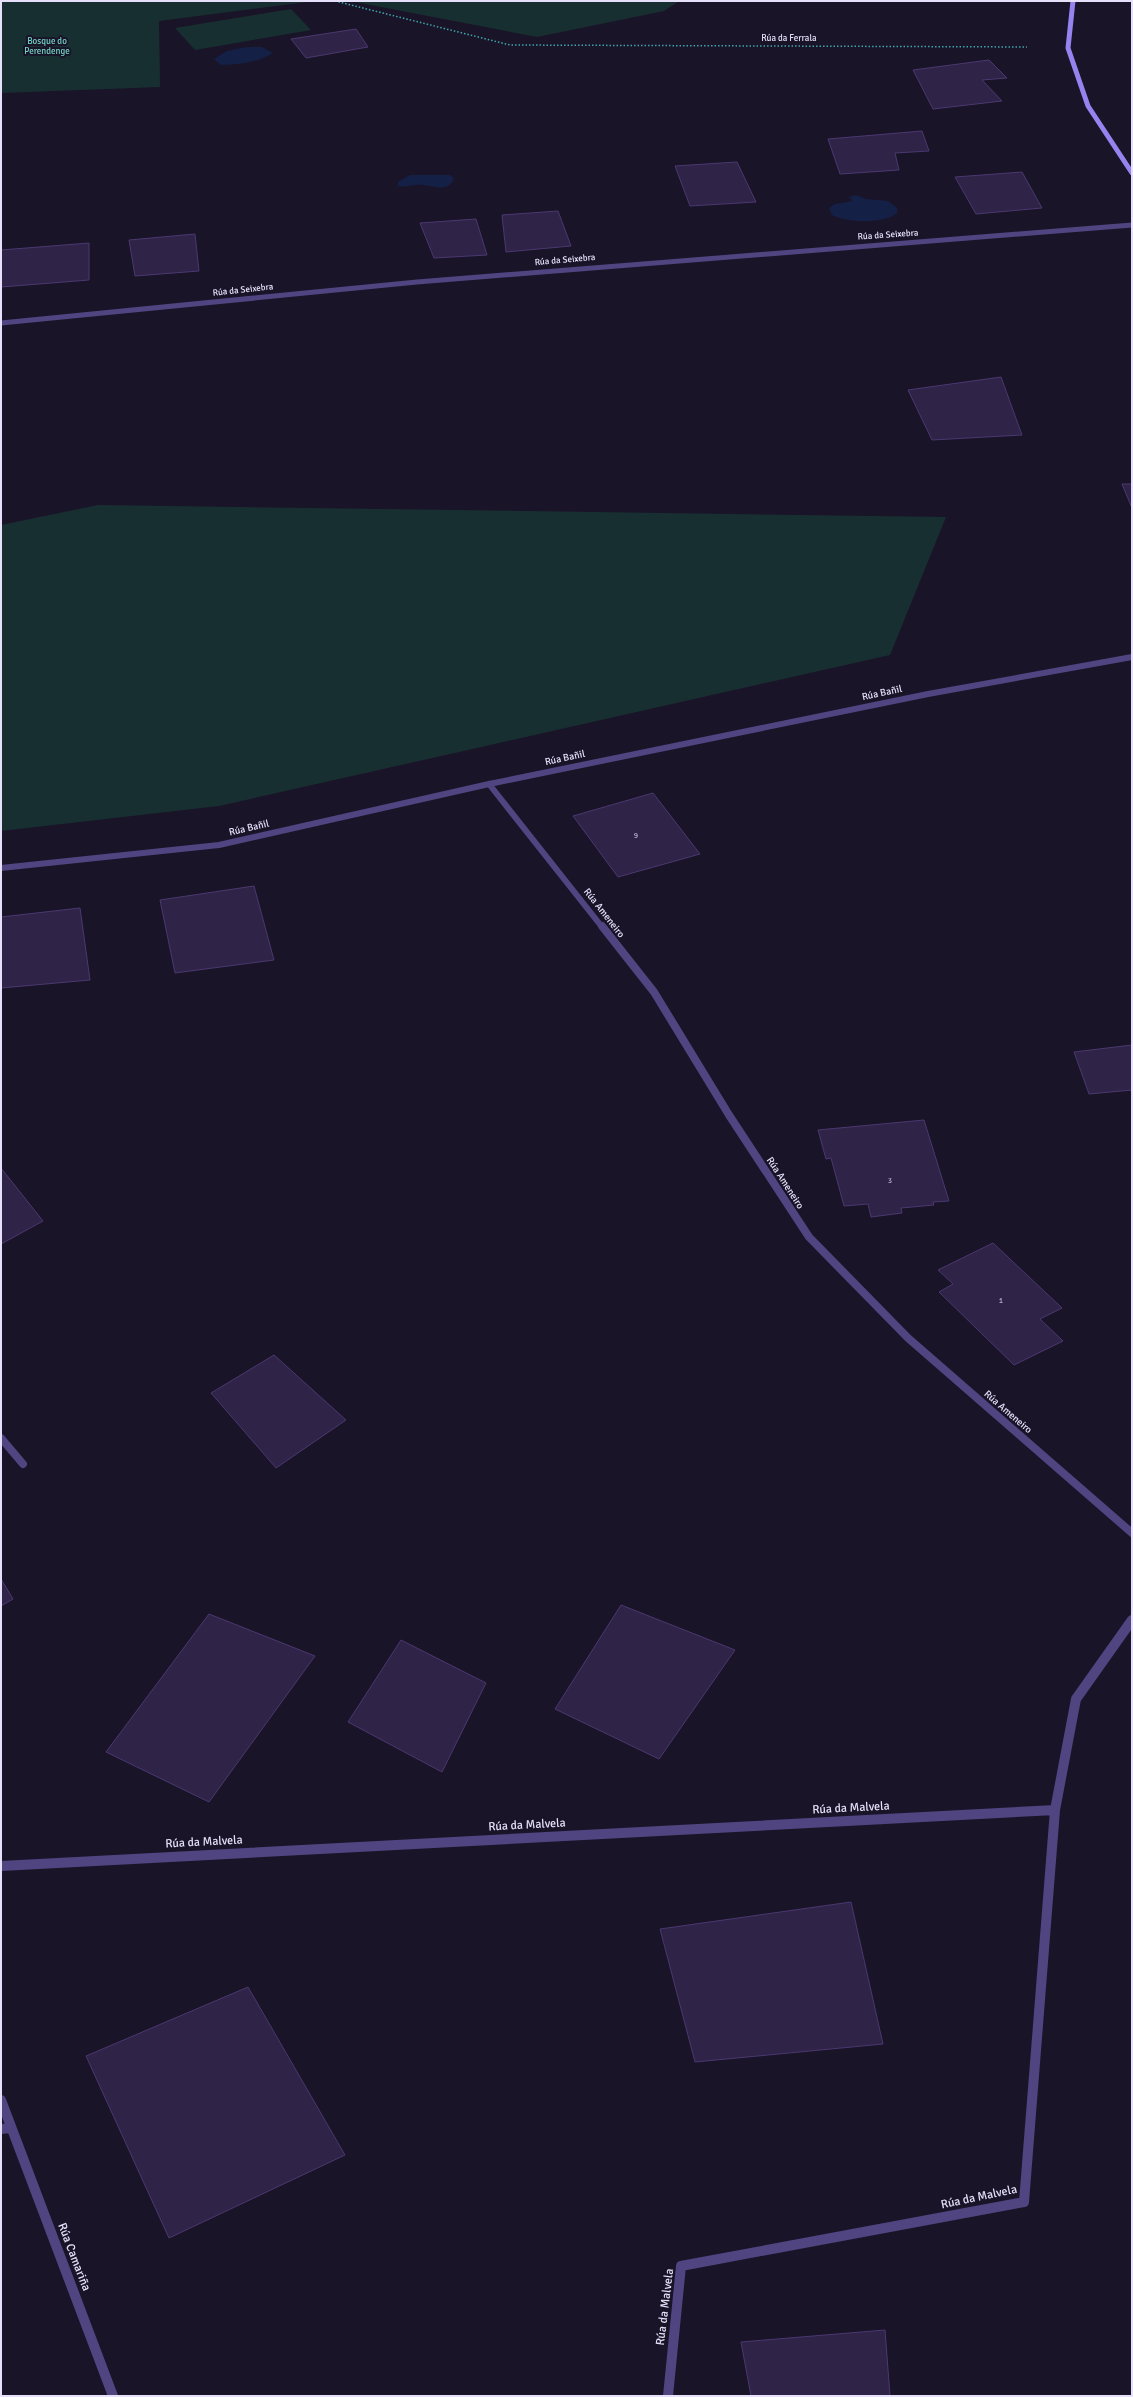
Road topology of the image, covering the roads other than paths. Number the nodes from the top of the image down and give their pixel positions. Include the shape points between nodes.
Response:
1 (1072, 1) edge
2 (1132, 173) edge
3 (1132, 225) edge
4 (1, 323) edge
5 (1132, 657) edge
6 (488, 784) junction
7 (1, 868) edge
8 (1, 1438) edge
9 (23, 1464) dead end
10 (1132, 1533) edge
11 (1132, 1620) edge
12 (1055, 1810) junction
13 (1, 1866) edge
14 (1, 2100) edge
15 (6, 2128) edge
16 (113, 2396) edge
17 (668, 2396) edge

1 - 2 street via 1068,48 1088,106
3 - 4 street, Rúa da Seixebra via 425,281
5 - 6 street, Rúa Bañil via 928,694
6 - 7 street, Rúa Bañil via 219,845
6 - 10 street, Rúa Ameneiro via 654,992 729,1115 809,1237 908,1338
8 - 9 street
11 - 12 street, Rúa da Malvela via 1076,1699
12 - 13 street, Rúa da Malvela
12 - 17 street, Rúa da Malvela via 1024,2202 682,2266
14 - 15 street, Rúa Camariña
15 - 16 street, Rúa Camariña

